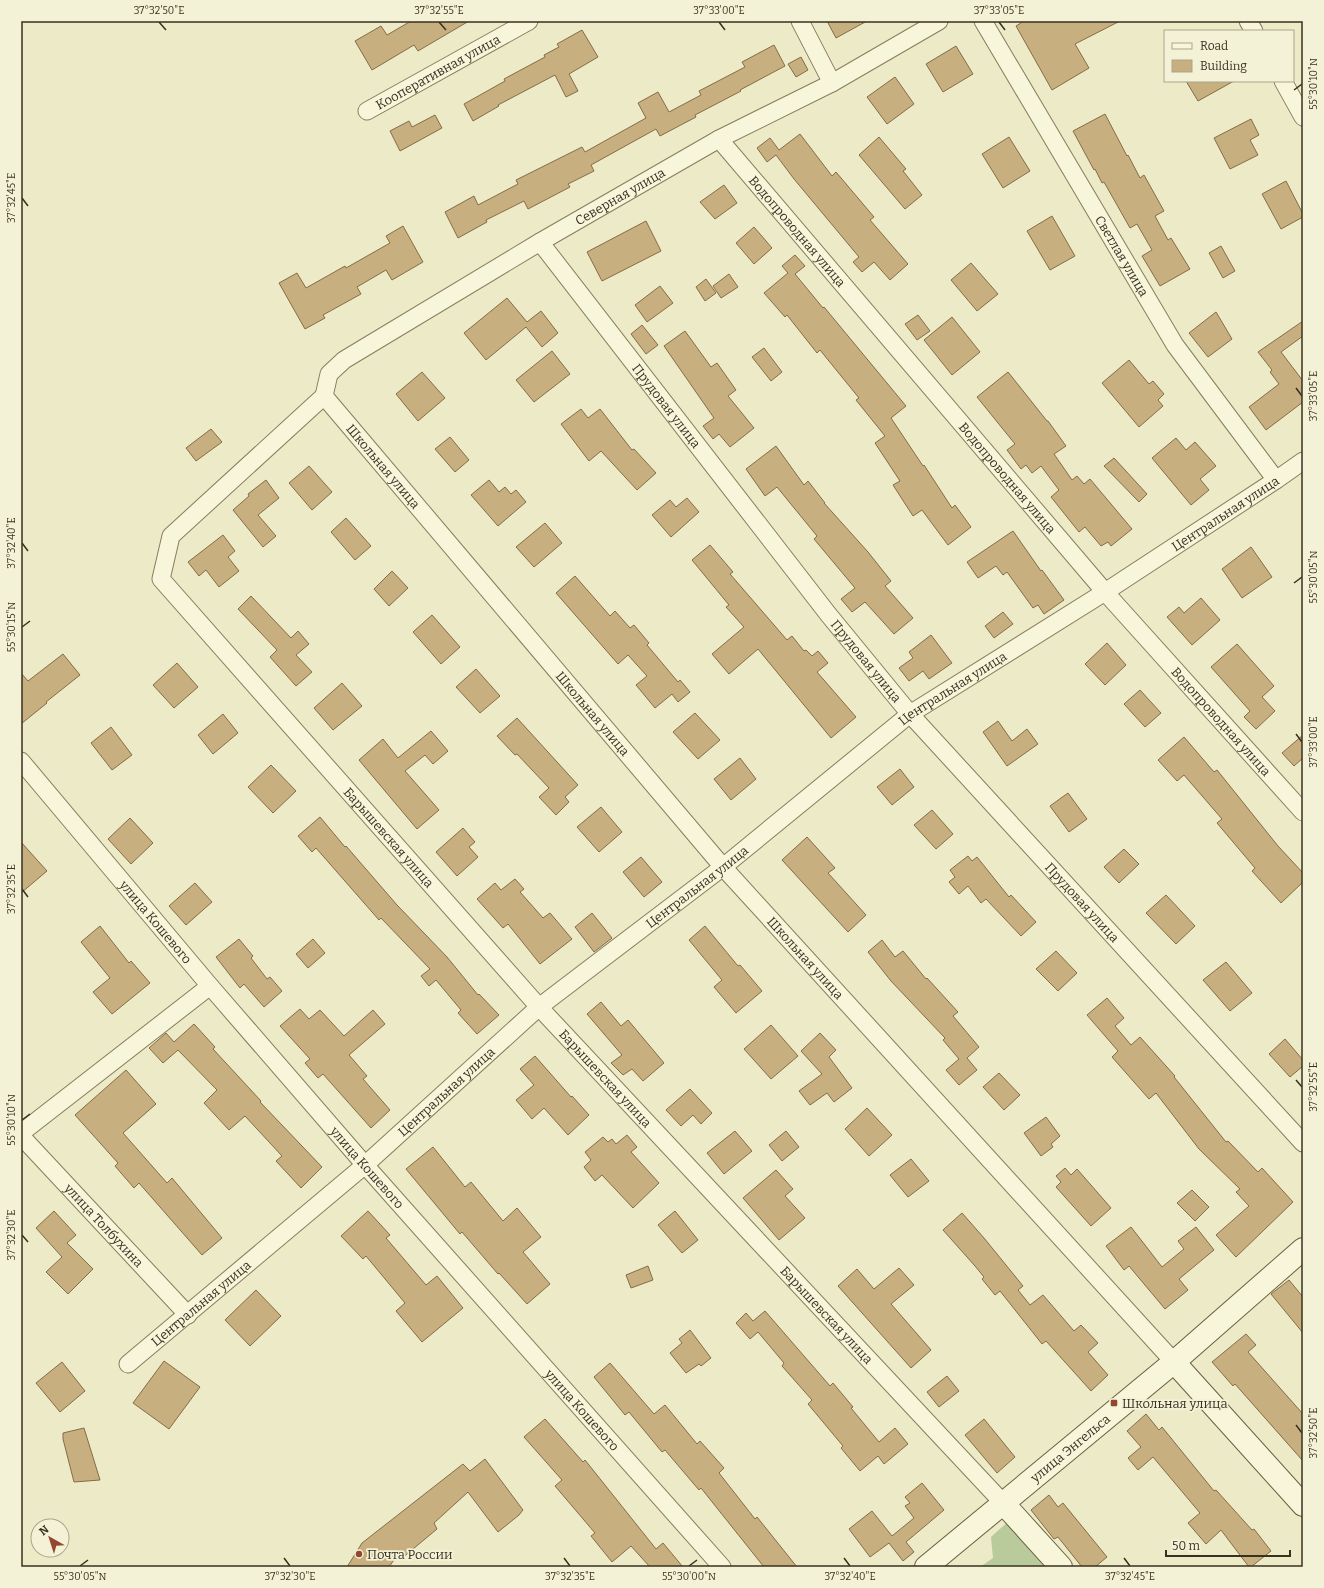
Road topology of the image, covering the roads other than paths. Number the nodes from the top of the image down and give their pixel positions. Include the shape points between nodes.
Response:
1 (529, 21) edge
2 (800, 21) edge
3 (938, 21) edge
4 (983, 21) edge
5 (1248, 21) edge
6 (1253, 30) edge
7 (1284, 82) edge
8 (832, 83) junction
9 (367, 111) dead end
10 (1303, 117) edge
11 (719, 139) junction
12 (540, 242) junction
13 (324, 396) junction
14 (1303, 461) edge
15 (1276, 480) junction
16 (1105, 592) junction
17 (910, 714) junction
18 (21, 761) edge
19 (1303, 812) edge
20 (723, 867) junction
21 (210, 986) junction
22 (538, 1006) junction
23 (21, 1133) edge
24 (21, 1136) edge
25 (1303, 1143) edge
26 (365, 1165) junction
27 (1303, 1249) edge
28 (188, 1315) junction
29 (1174, 1362) junction
30 (128, 1364) dead end
31 (1004, 1504) junction
32 (1303, 1505) edge
33 (722, 1567) edge
34 (926, 1567) edge
35 (1061, 1567) edge

1 - 9 street, Кооперативная улица
2 - 8 street
3 - 8 street, Северная улица
4 - 15 street, Светлая улица via 1175,345
5 - 6 street
7 - 10 street
8 - 11 street, Северная улица
11 - 12 street, Северная улица
11 - 16 street, Водопроводная улица
12 - 13 street, Северная улица via 344,360 329,374
12 - 17 street, Прудовая улица via 828,614
13 - 20 street, Школьная улица
13 - 22 street, Барышевская улица via 171,536 162,579
14 - 15 street, Центральная улица
15 - 16 street, Центральная улица
16 - 17 street, Центральная улица
16 - 19 street, Водопроводная улица
17 - 20 street, Центральная улица
17 - 25 street, Прудовая улица
18 - 21 street, улица Кошевого
20 - 22 street, Центральная улица
20 - 29 street, Школьная улица
21 - 23 street
21 - 26 street, улица Кошевого
22 - 26 street, Центральная улица
22 - 31 street, Барышевская улица
24 - 28 street, улица Толбухина
26 - 28 street, Центральная улица
26 - 33 street, улица Кошевого
27 - 29 street, улица Энгельса
28 - 30 street, Центральная улица
29 - 31 street, улица Энгельса
29 - 32 street, Школьная улица
31 - 34 street, улица Энгельса
31 - 35 street, Барышевская улица

